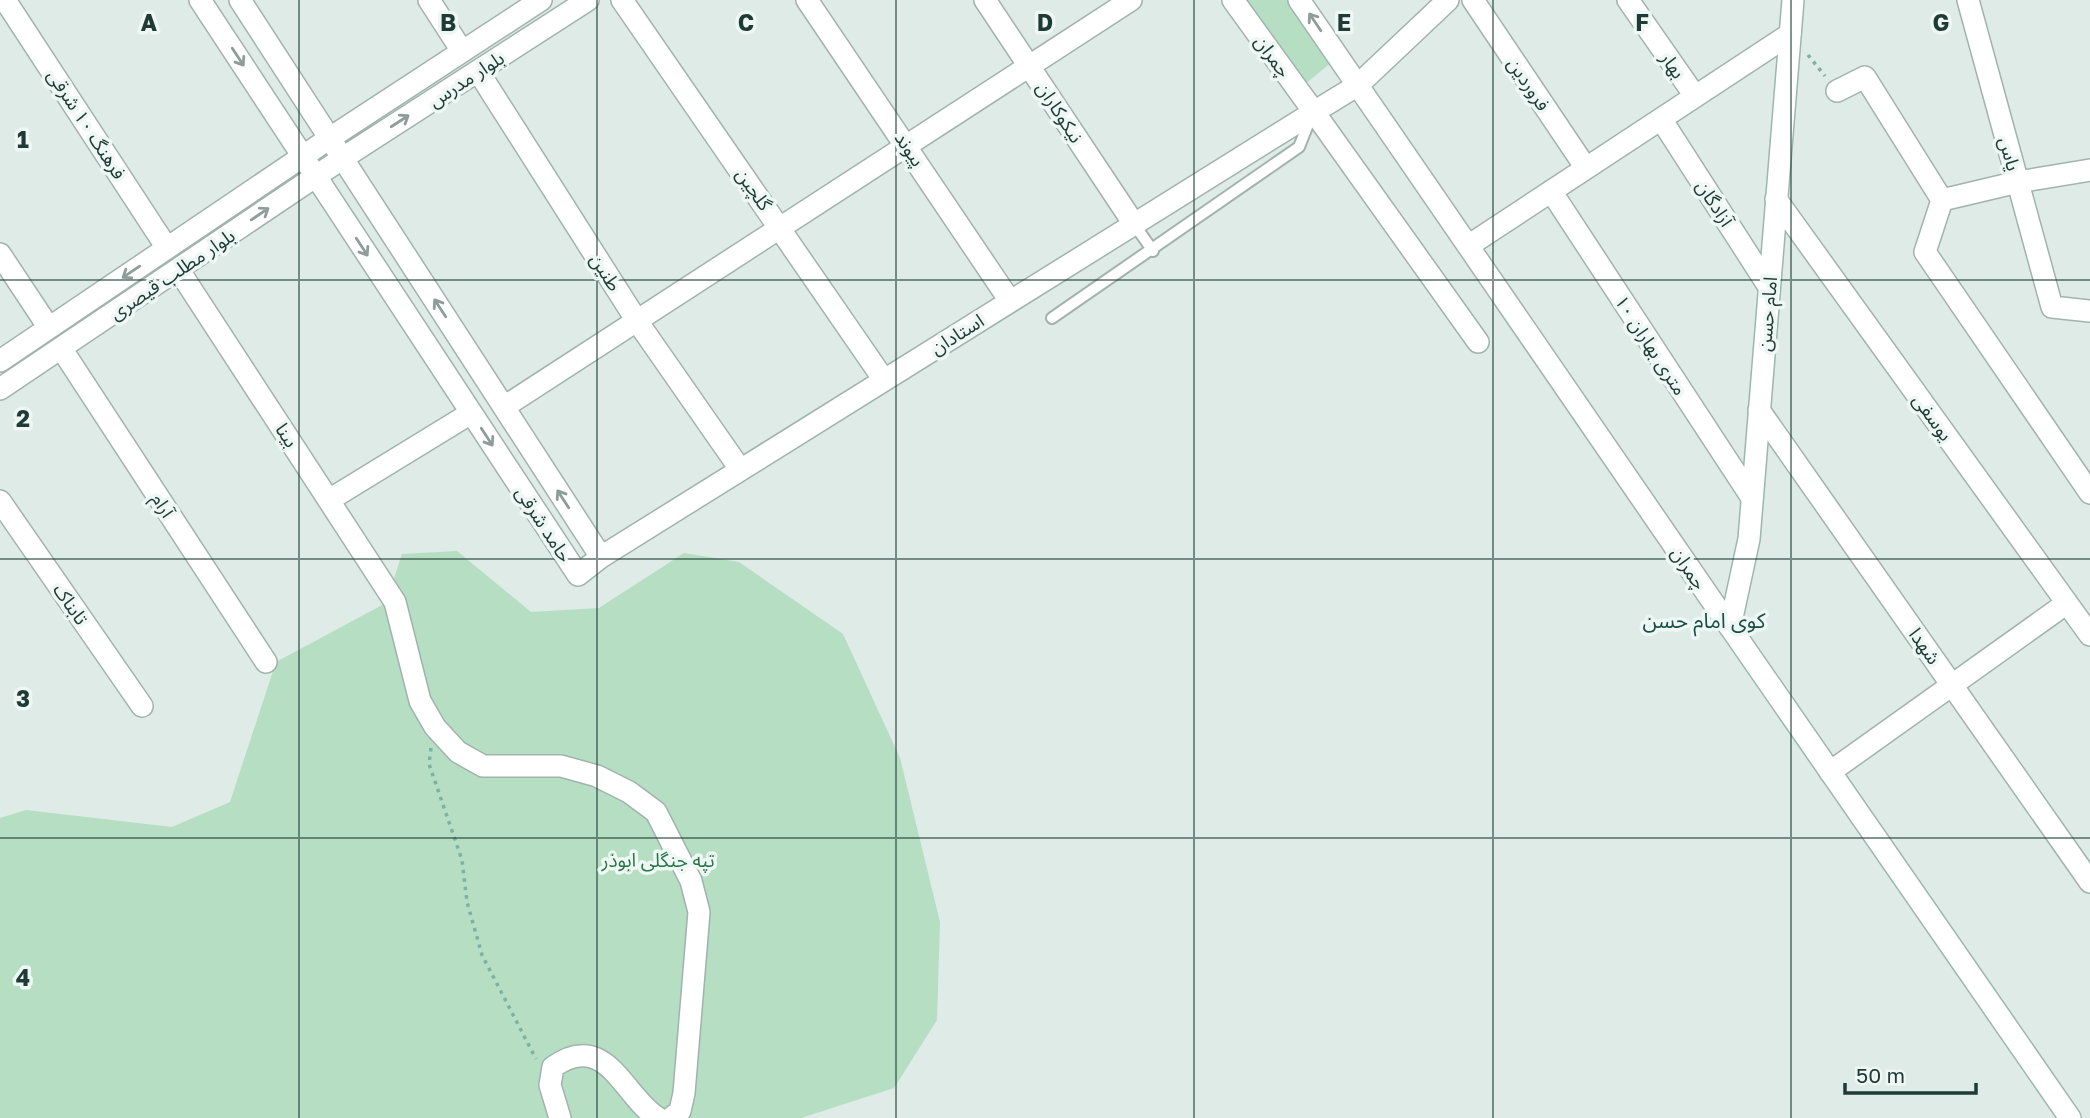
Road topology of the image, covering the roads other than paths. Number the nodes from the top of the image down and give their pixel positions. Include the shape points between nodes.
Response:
1 (5, 0) edge
2 (200, 0) edge
3 (240, 0) edge
4 (429, 0) edge
5 (541, 0) edge
6 (588, 0) edge
7 (622, 0) edge
8 (807, 0) edge
9 (985, 0) edge
10 (1131, 0) edge
11 (1233, 0) edge
12 (1300, 0) edge
13 (1448, 0) edge
14 (1473, 0) edge
15 (1628, 0) edge
16 (1793, 0) edge
17 (1968, 0) edge
18 (1790, 34) junction
19 (462, 51) junction
20 (1030, 66) junction
21 (478, 71) junction
22 (1358, 85) junction
23 (1837, 91) road end
24 (1695, 96) junction
25 (1314, 112) junction
26 (1661, 119) junction
27 (330, 138) junction
28 (908, 145) junction
29 (303, 156) junction
30 (343, 158) junction
31 (1586, 168) junction
32 (2090, 170) edge
33 (316, 176) junction
34 (2018, 182) junction
35 (1551, 191) junction
36 (1776, 199) junction
37 (1942, 200) junction
38 (1134, 224) junction
39 (781, 228) junction
40 (1468, 246) junction
41 (167, 248) junction
42 (1153, 251) junction
43 (0, 254) edge
44 (178, 269) junction
45 (1769, 287) junction
46 (1010, 301) junction
47 (2090, 311) edge
48 (1052, 318) dead end
49 (637, 321) junction
50 (49, 328) junction
51 (1478, 342) dead end
52 (61, 348) junction
53 (0, 361) edge
54 (884, 380) junction
55 (0, 389) edge
56 (504, 407) junction
57 (1759, 410) junction
58 (471, 413) junction
59 (740, 469) junction
60 (2090, 493) edge
61 (1752, 498) junction
62 (329, 500) junction
63 (0, 501) edge
64 (601, 557) junction
65 (2067, 603) junction
66 (1730, 627) junction
67 (2090, 635) edge
68 (266, 662) dead end
69 (1952, 685) junction
70 (142, 706) dead end
71 (1830, 772) junction
72 (2090, 881) edge
73 (560, 1118) edge
74 (658, 1118) edge
75 (671, 1118) edge
76 (2070, 1118) edge

1 - 41 street, فرهنگ ۱۰ شرقی
2 -> 29 street, حامد شرقی
3 - 27 street, حامد شرقی
4 - 19 street
5 - 19 street, بلوار مدرس
6 - 21 street, بلوار مدرس
7 - 39 street, گلچین
8 - 28 street, پیوند
9 - 20 street, نیکوکاران
10 - 20 street
11 - 25 street, چمران
22 -> 12 street, چمران
13 - 22 street
14 - 31 street, فروردین
15 - 24 street, بهار
16 - 18 street, امام حسن
17 - 34 street, یاس
18 - 24 street
18 - 36 street, امام حسن
19 - 27 street, بلوار مدرس
20 - 28 street
20 - 38 street, نیکوکاران
30 -> 21 street, بلوار مدرس
21 - 49 street, طنین
22 - 25 street
22 - 40 street, چمران
23 - 37 street via 1865,77
24 - 26 street
25 - 38 street, استادان
25 - 42 lane via 1299,147
25 - 51 street, چمران
26 - 31 street
26 - 45 street, آزادگان
27 - 29 street, بلوار مطلب قیصری
27 - 30 street, حامد شرقی
28 - 39 street
28 - 46 street, پیوند
29 - 33 street, حامد شرقی
29 - 41 street, بلوار مطلب قیصری
30 - 33 street, بلوار مطلب قیصری
56 -> 30 street, حامد شرقی
31 - 35 street
32 - 34 street
44 -> 33 street, بلوار مطلب قیصری
33 -> 58 street, حامد شرقی
34 - 37 street
34 - 47 street, یاس via 2052,307
35 - 40 street
35 - 61 street, ۱۰ متری بهاران
36 - 45 street, امام حسن
36 - 65 street, یوسفی
37 - 60 street via 1925,252
38 - 42 lane
38 - 46 street, استادان
39 - 49 street
39 - 54 street, گلچین
40 - 66 street, چمران
41 -> 50 street, بلوار مطلب قیصری
42 - 48 lane
43 - 50 street
44 - 52 street, بلوار مطلب قیصری
44 - 62 street, بینا
45 - 57 street, امام حسن
46 - 54 street, استادان
49 - 56 street
49 - 59 street, طنین
50 - 53 street, بلوار مطلب قیصری
52 - 55 street, بلوار مطلب قیصری
52 - 68 street, آرام
54 - 59 street, استادان
64 -> 56 street, حامد شرقی
57 - 61 street, امام حسن
57 - 69 street, شهدا
58 - 62 street
58 -> 64 street, حامد شرقی via 578,575
59 - 64 street, استادان
61 - 66 street, امام حسن via 1749,539
62 - 75 street, بینا via 395,602 420,701 458,752 483,766 561,766 597,776 656,812 691,881 699,912 684,1093 680,1111
63 - 70 street, تابناک
65 - 67 street, یوسفی
65 - 69 street
66 - 71 street, چمران
69 - 71 street
69 - 72 street, شهدا
71 - 76 street, چمران
73 - 74 street via 550,1081 553,1067 581,1056 605,1062

